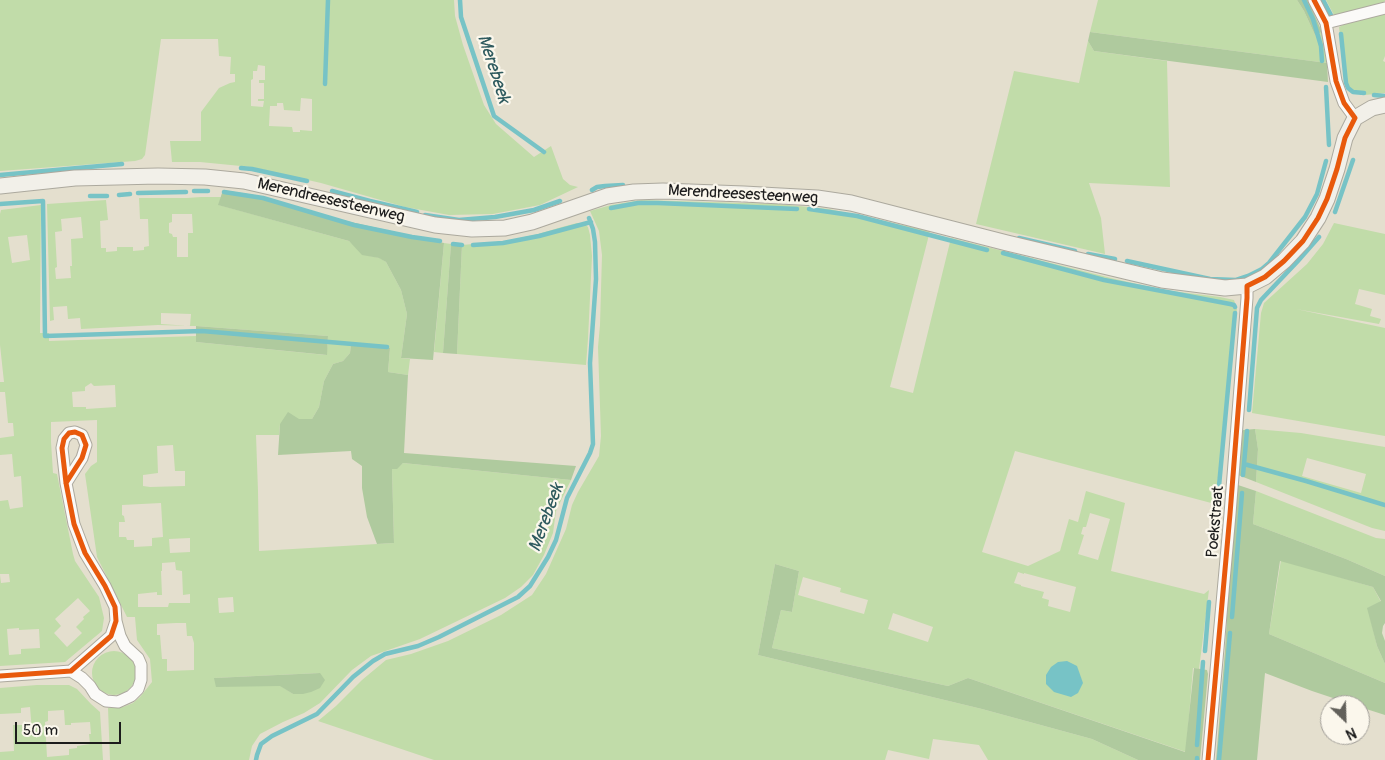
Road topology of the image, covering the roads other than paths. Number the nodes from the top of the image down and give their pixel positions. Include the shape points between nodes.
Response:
1 (1314, 0) edge
2 (1385, 8) edge
3 (1326, 24) junction
4 (1385, 105) edge
5 (1355, 118) junction
6 (0, 186) edge
7 (1247, 286) junction
8 (66, 483) dead end
9 (116, 621) junction
10 (71, 671) junction
11 (0, 676) edge
12 (1208, 760) edge

1 - 3 street
2 - 3 street
3 - 5 street via 1336,81 1344,103
4 - 5 main road
5 - 7 main road, Merendreesesteenweg via 1318,218 1284,261 1265,277
6 - 7 main road, Merendreesesteenweg via 75,178 205,177 244,181 435,225 472,228 505,228 532,222 607,196 634,192 817,198 851,203 1162,280 1225,288
7 - 12 street, Poekstraat
8 - 9 street via 74,524 85,553 105,586
9 - 10 street via 111,636
9 - 10 street via 125,646 141,665 138,689 118,702 106,701
10 - 11 street

